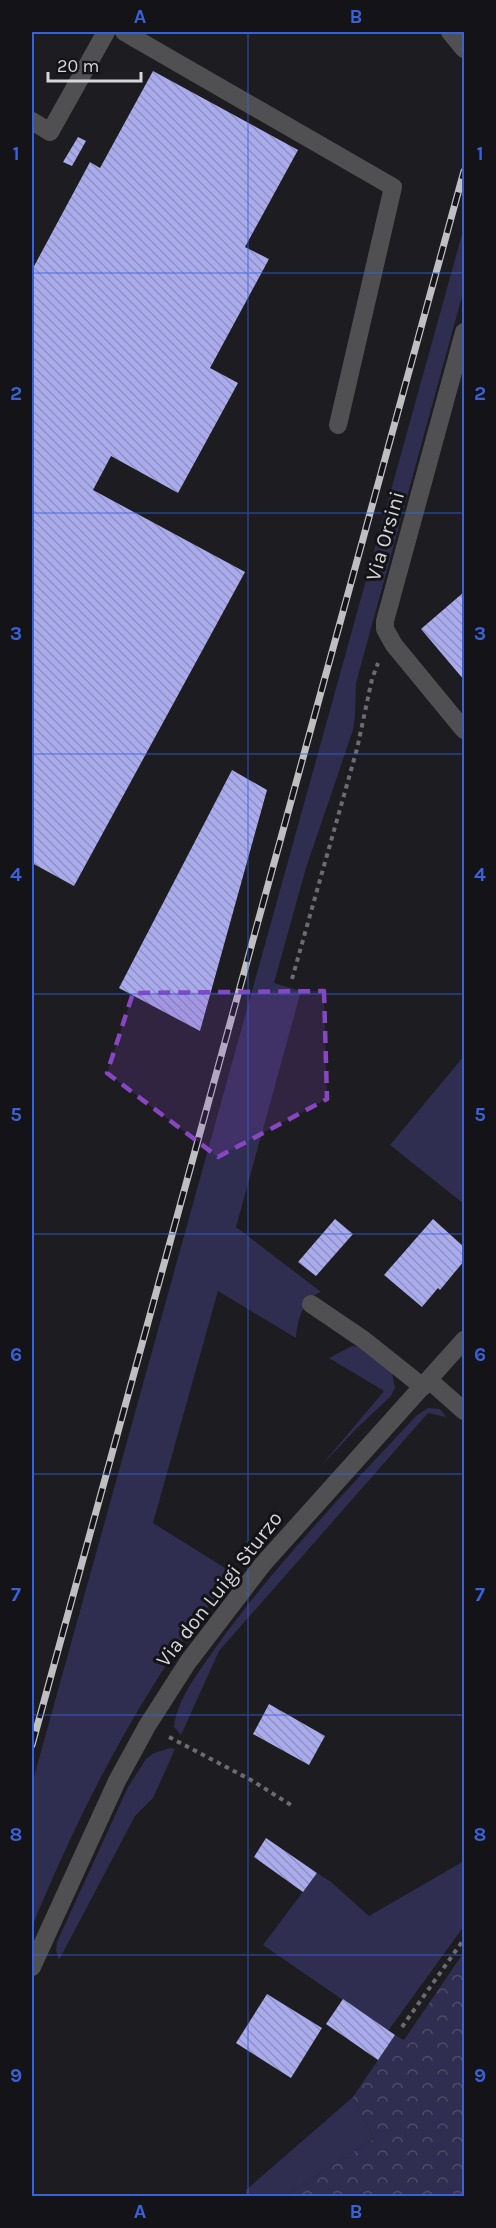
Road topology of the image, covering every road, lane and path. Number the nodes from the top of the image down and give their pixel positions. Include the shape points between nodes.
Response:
1 (106, 32) edge
2 (124, 32) edge
3 (32, 121) edge
4 (465, 332) edge
5 (338, 425) dead end
6 (394, 645) junction
7 (465, 730) edge
8 (292, 979) dead end
9 (311, 1304) dead end
10 (465, 1340) edge
11 (426, 1384) junction
12 (465, 1411) edge
13 (147, 1726) junction
14 (291, 1805) dead end
15 (465, 1939) edge
16 (32, 1967) edge
17 (402, 2027) dead end

1 - 3 street via 50,132
2 - 5 street via 393,187
4 - 6 street, Via Orsini via 387,612 385,629
6 - 7 street, Via Orsini
6 - 8 path via 375,668 349,781
9 - 11 street
10 - 11 street, Via don Luigi Sturzo
11 - 12 street
11 - 13 street, Via don Luigi Sturzo via 257,1572 188,1662
13 - 14 path
13 - 16 street, Via don Luigi Sturzo via 117,1781
15 - 17 path

